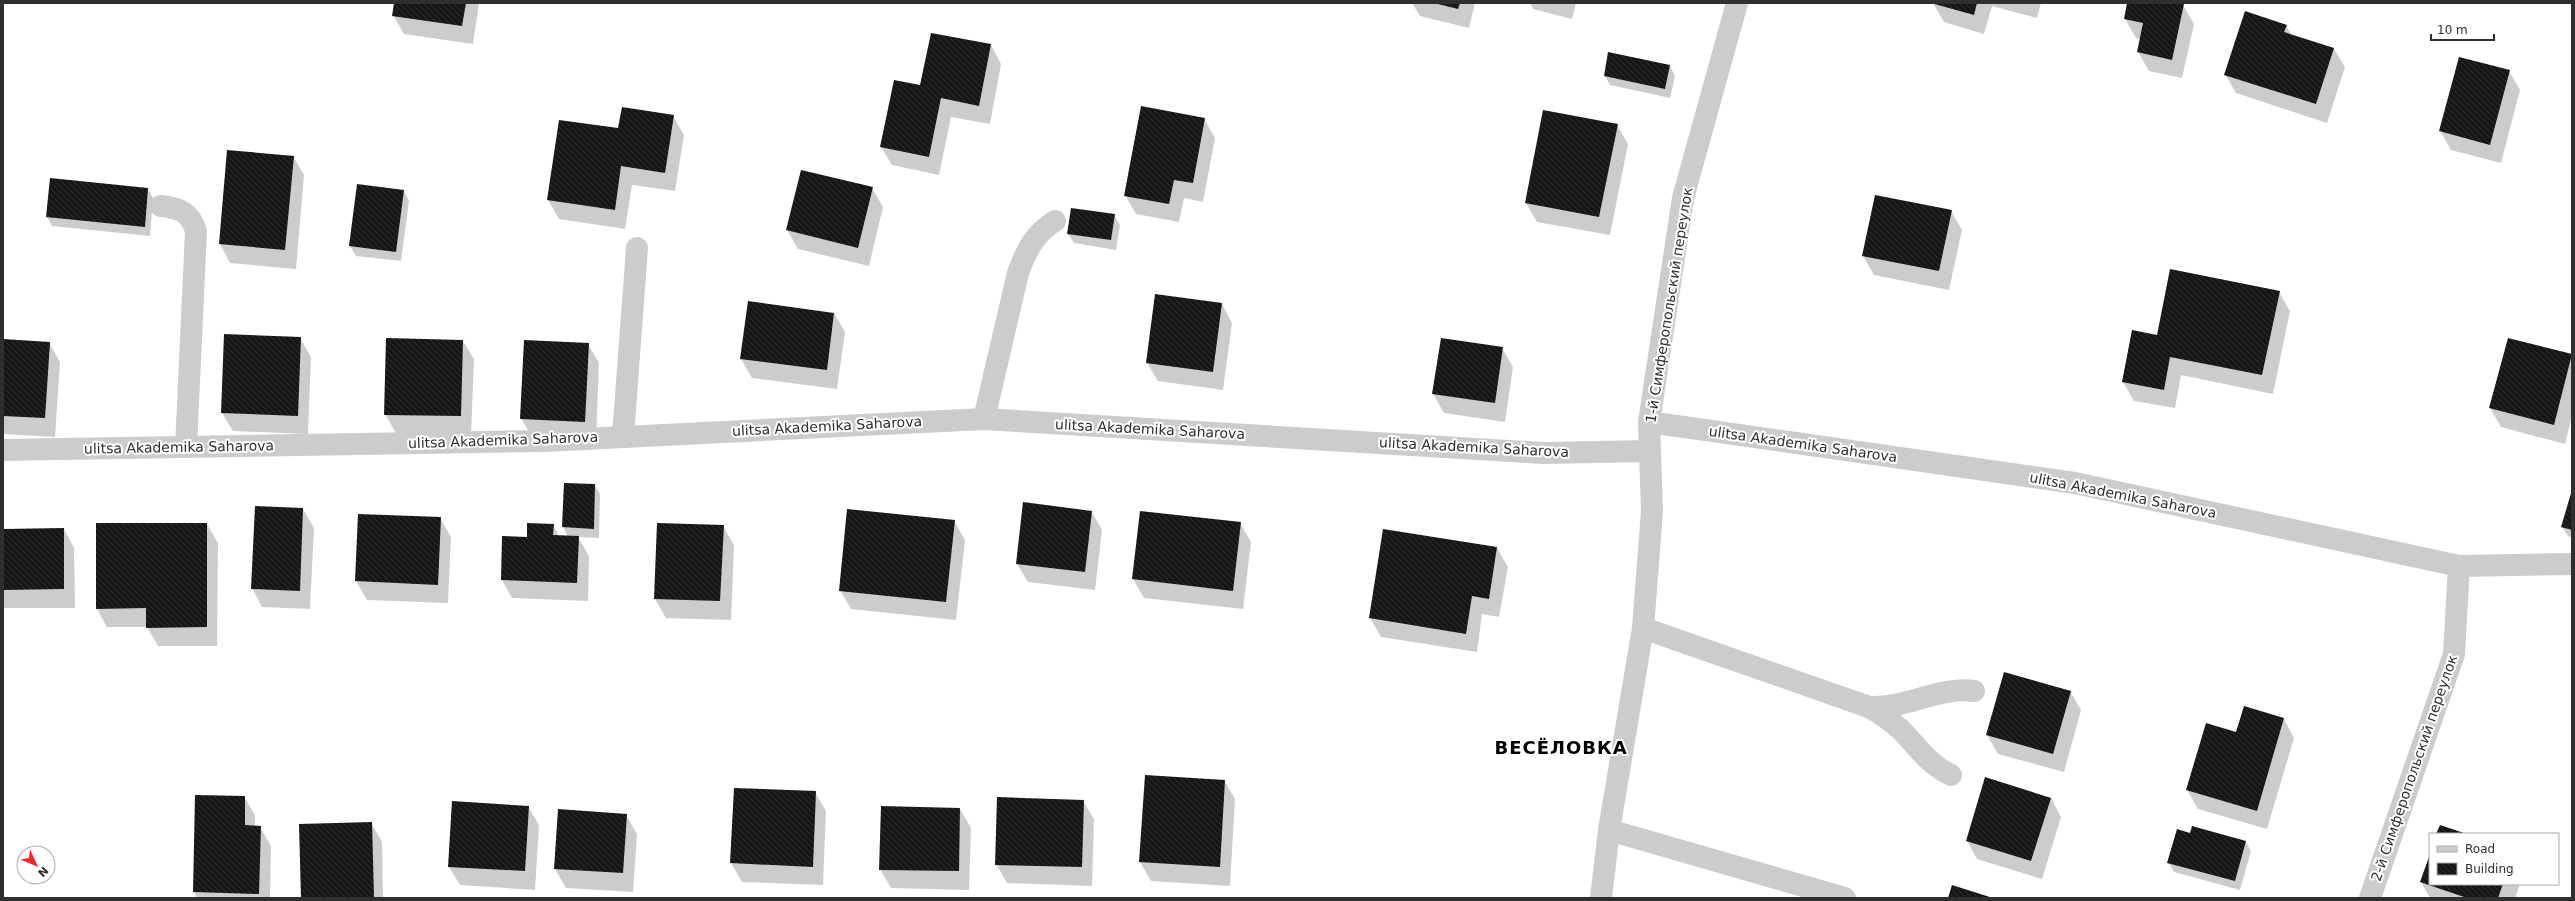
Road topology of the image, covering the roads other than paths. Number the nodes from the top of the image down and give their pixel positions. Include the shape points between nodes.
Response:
1 (1737, 3) edge
2 (161, 206) dead end
3 (1055, 222) dead end
4 (637, 248) dead end
5 (984, 419) junction
6 (1649, 422) junction
7 (623, 436) junction
8 (186, 447) junction
9 (3, 450) edge
10 (1649, 451) junction
11 (2572, 564) edge
12 (2459, 566) junction
13 (1643, 628) junction
14 (1974, 691) dead end
15 (1869, 707) junction
16 (1951, 775) dead end
17 (1609, 830) junction
18 (1601, 898) edge
19 (1845, 898) edge
20 (2370, 898) edge

1 - 6 street, 1-й Симферопольский переулок via 1683,198
2 - 8 street via 185,211 193,220 196,231
3 - 5 street via 1044,228 1026,251 1018,273
4 - 7 street
5 - 7 street, ulitsa Akademika Saharova
5 - 10 street, ulitsa Akademika Saharova via 1543,453
6 - 10 street, 1-й Симферопольский переулок
6 - 12 street, ulitsa Akademika Saharova via 2074,483
7 - 8 street, ulitsa Akademika Saharova via 544,441
8 - 9 street, ulitsa Akademika Saharova
10 - 13 street, 1-й Симферопольский переулок via 1652,511
11 - 12 street, ulitsa Akademika Saharova
12 - 20 street, 2-й Симферопольский переулок via 2454,654
13 - 15 street
13 - 17 street, 1-й Симферопольский переулок
14 - 15 street via 1960,689 1886,708
15 - 16 street via 1885,716 1902,731 1938,769
17 - 18 street, 1-й Симферопольский переулок
17 - 19 street

